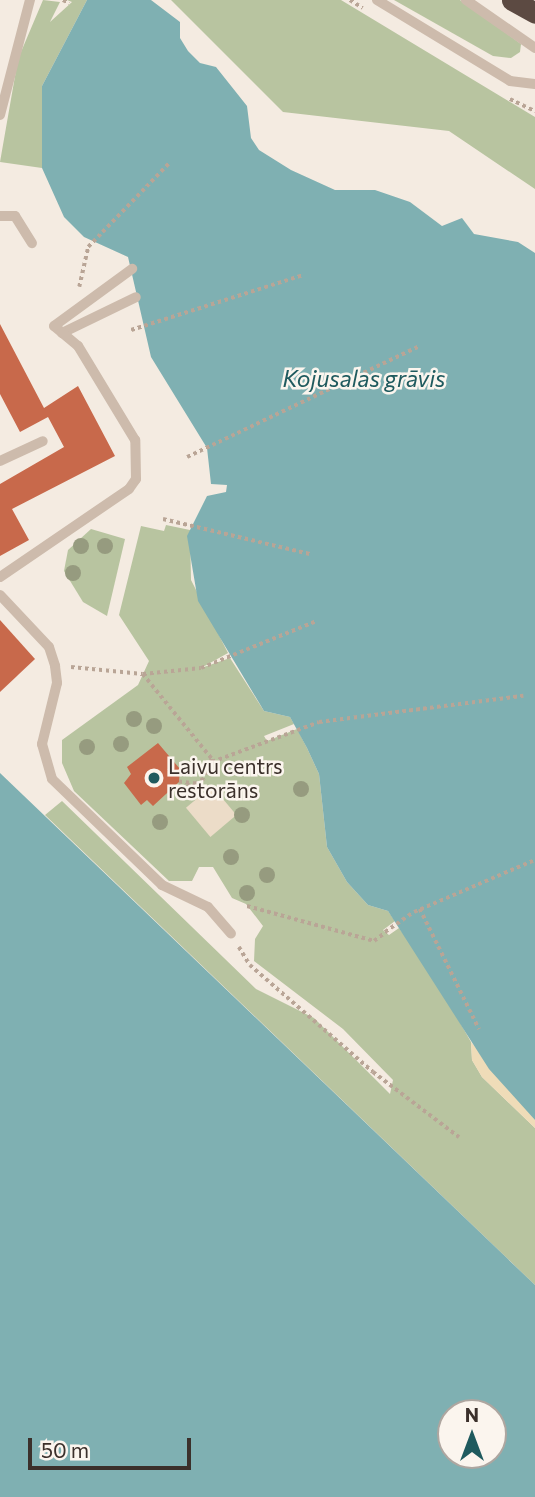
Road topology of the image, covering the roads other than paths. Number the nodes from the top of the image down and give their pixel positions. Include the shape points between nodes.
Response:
1 (30, 0) edge
2 (377, 0) edge
3 (466, 0) edge
4 (512, 0) edge
5 (535, 13) edge
6 (535, 48) edge
7 (535, 84) edge
8 (0, 115) edge
9 (0, 216) edge
10 (32, 243) dead end
11 (132, 269) dead end
12 (136, 297) dead end
13 (62, 333) junction
14 (43, 441) dead end
15 (2, 457) edge
16 (0, 577) edge
17 (0, 595) edge
18 (231, 933) road end

1 - 8 lane
2 - 7 lane via 510,81
3 - 6 lane
4 - 5 highway
9 - 10 lane via 15,216
11 - 13 lane via 69,312 54,326
12 - 13 lane
13 - 16 lane via 78,346 135,440 140,467 129,489
14 - 15 lane
17 - 18 lane via 43,638 55,666 57,683 42,744 52,779 162,885 208,907

